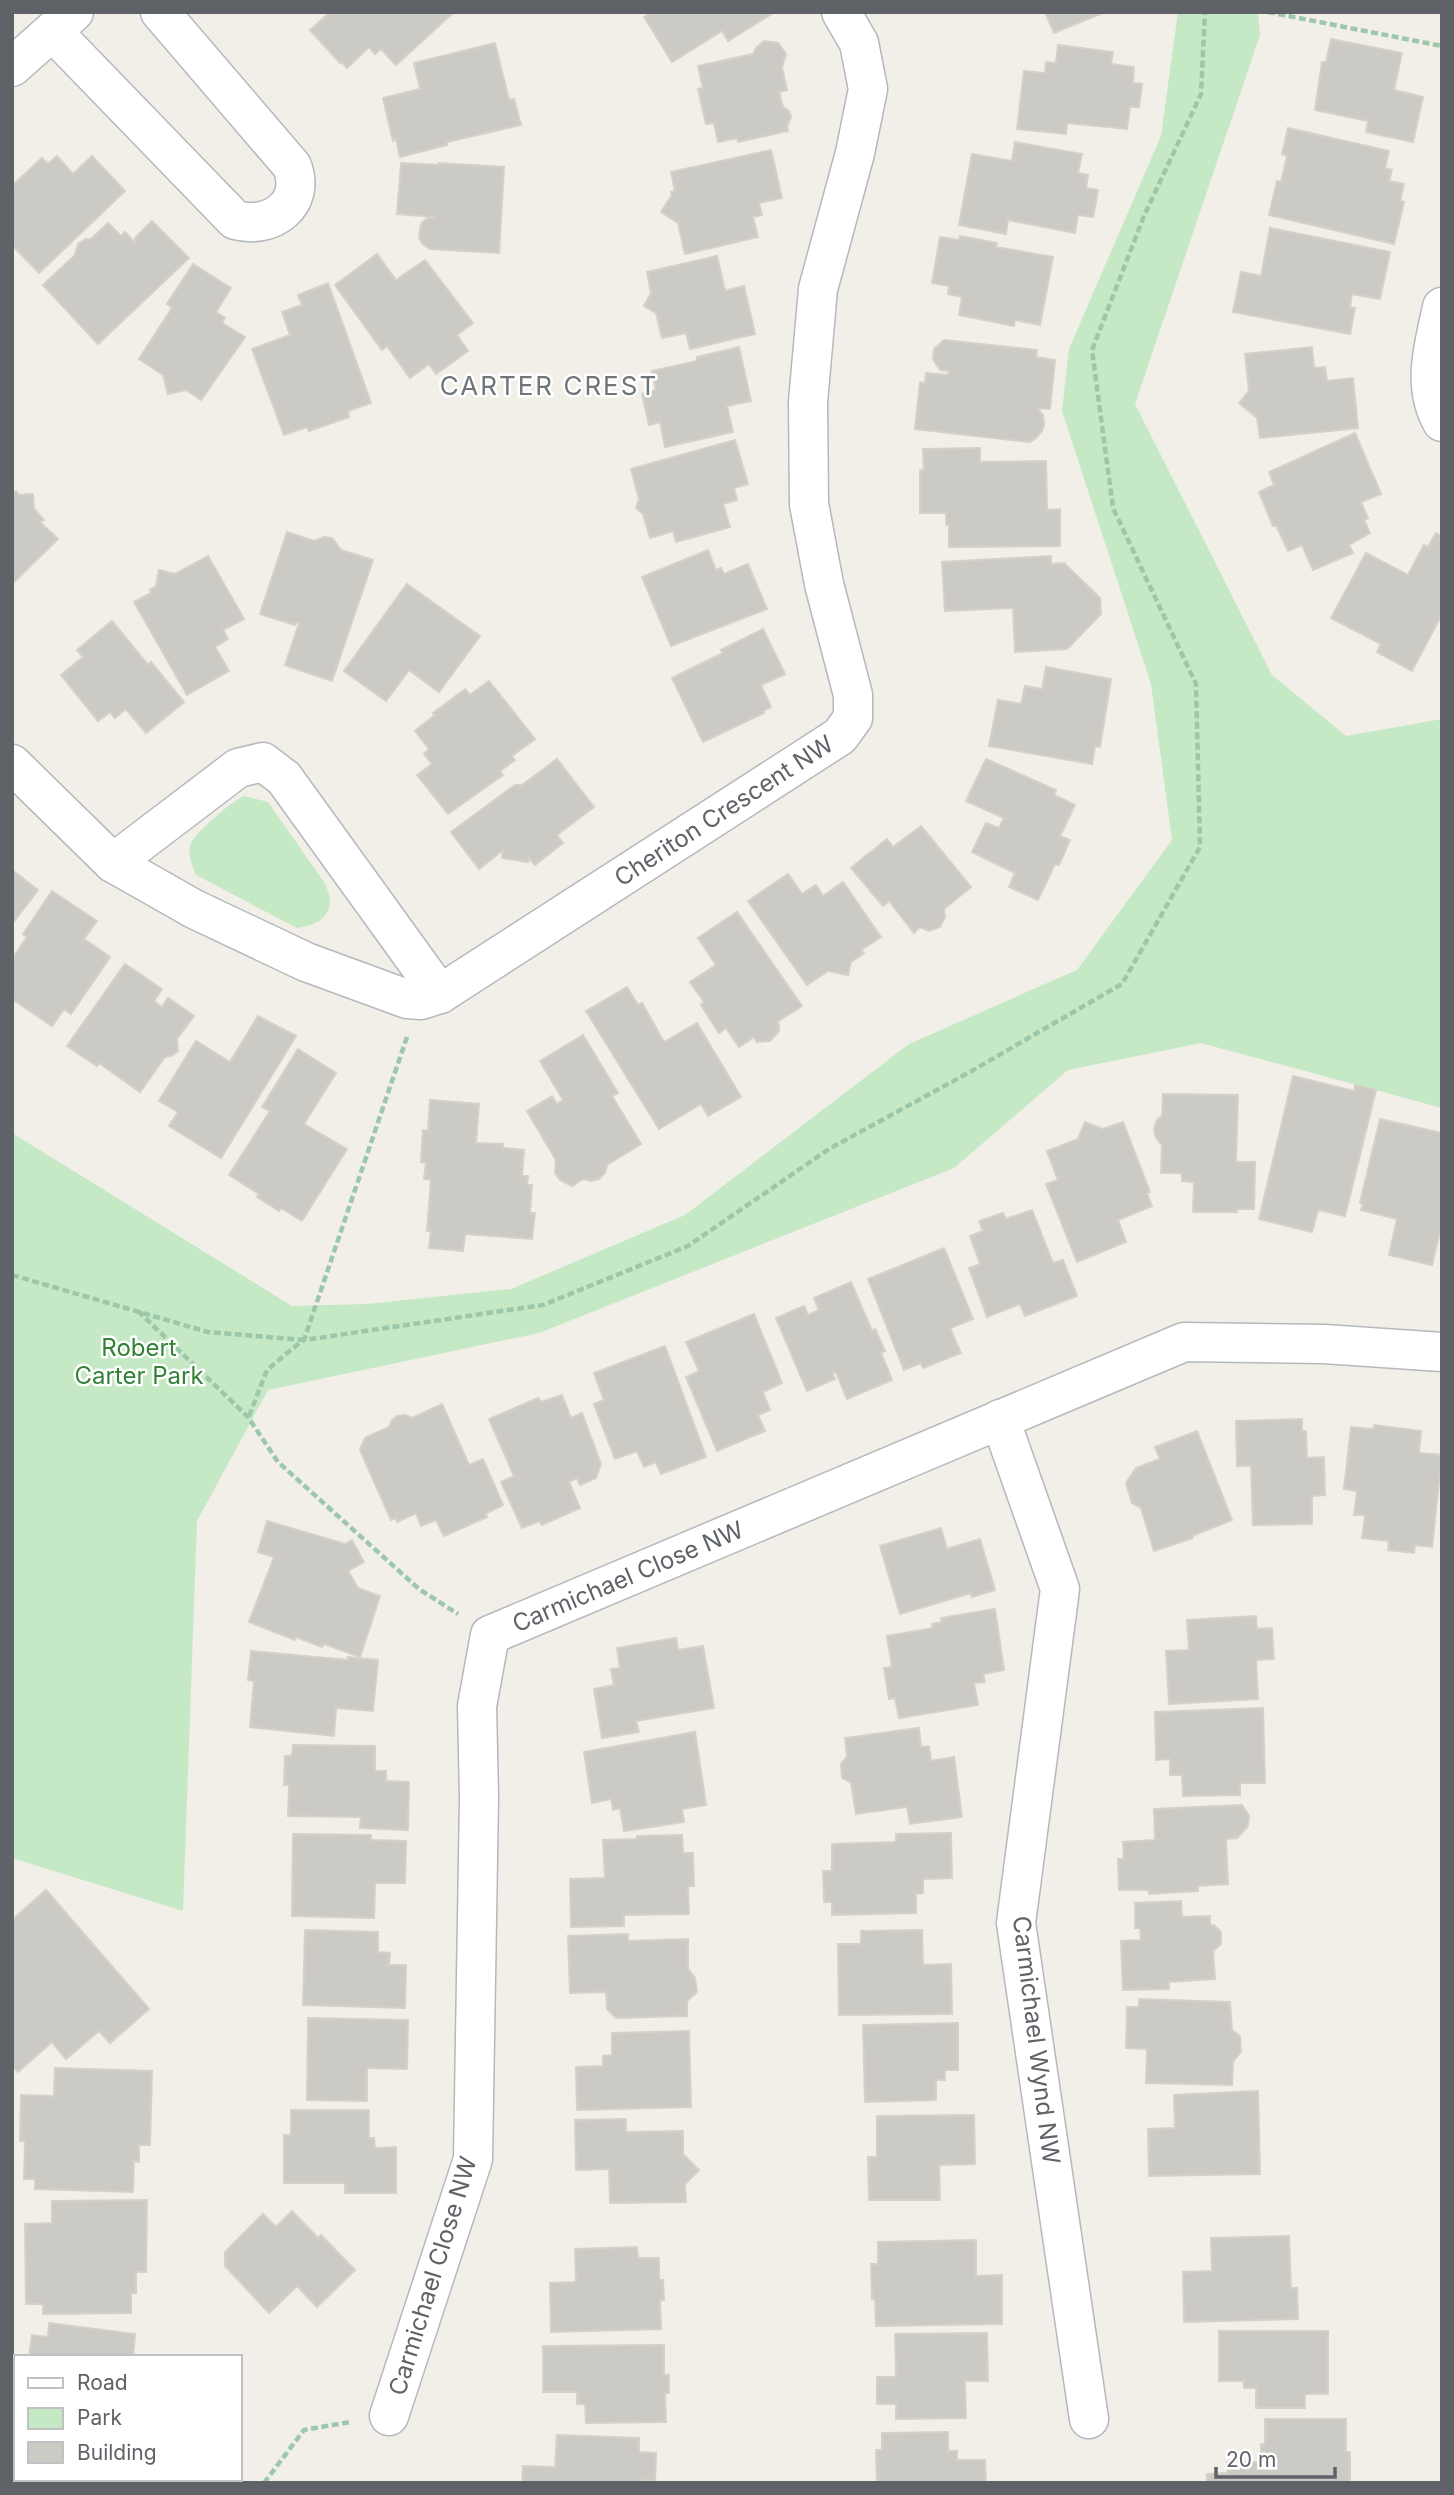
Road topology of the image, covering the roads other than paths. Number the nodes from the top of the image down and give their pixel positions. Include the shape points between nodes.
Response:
1 (160, 12) edge
2 (841, 12) edge
3 (63, 22) edge
4 (12, 67) edge
5 (1442, 307) edge
6 (1442, 422) edge
7 (12, 764) edge
8 (113, 863) junction
9 (440, 994) junction
10 (1442, 1352) edge
11 (1000, 1419) junction
12 (389, 2416) road end
13 (1088, 2419) dead end

1 - 3 street via 292,166 295,192 279,214 249,224 235,220
2 - 9 street, Cheriton Crescent NW via 859,43 867,89 855,153 818,289 808,402 809,505 853,695 853,718 840,736
3 - 4 street
5 - 6 street via 1430,378 1433,406
7 - 8 street, Cheriton Crescent NW
8 - 9 street, Cheriton Crescent NW via 194,909 306,962 407,999
8 - 9 street via 238,768 263,762 284,778
10 - 11 street, Carmichael Close NW via 1184,1342
11 - 12 street, Carmichael Close NW via 491,1635 477,1706 473,2159
11 - 13 street, Carmichael Wynd NW via 1060,1590 1016,1923

